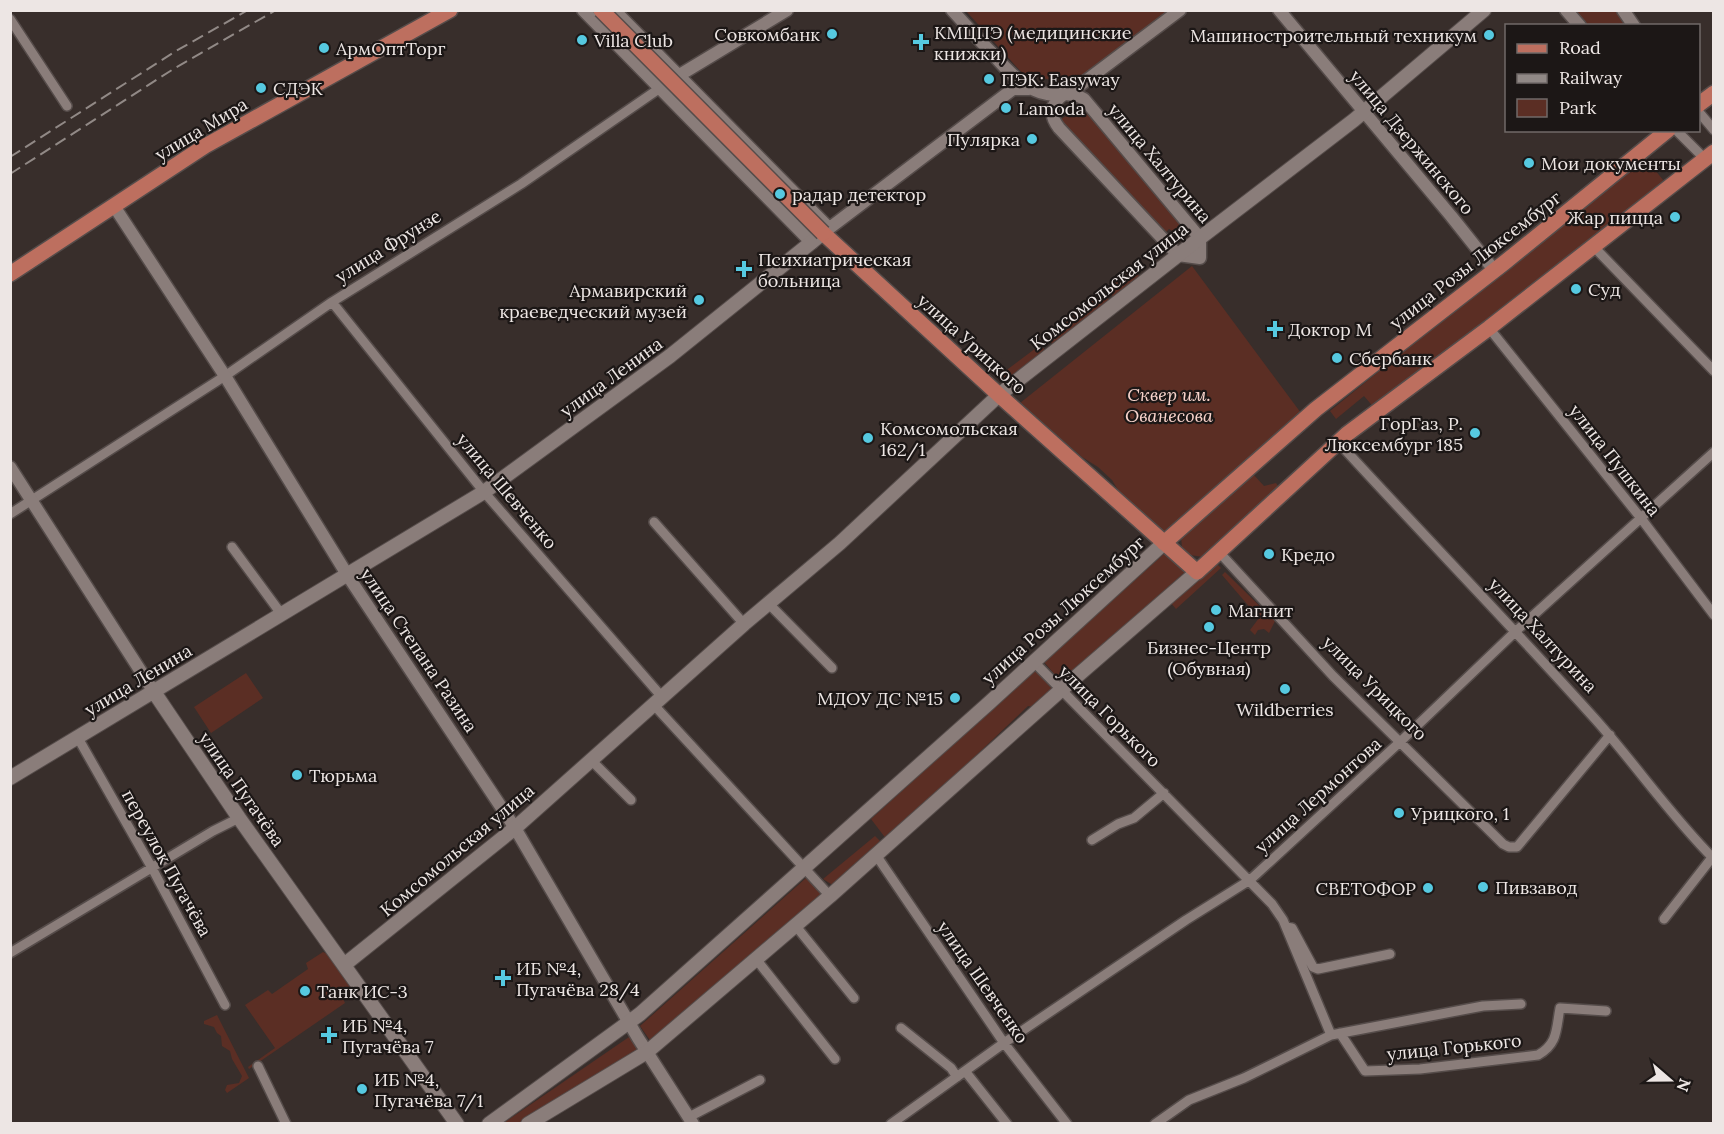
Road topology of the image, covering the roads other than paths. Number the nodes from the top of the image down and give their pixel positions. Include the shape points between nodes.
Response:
1 (450, 10) edge
2 (583, 10) edge
3 (601, 10) edge
4 (614, 10) edge
5 (787, 10) edge
6 (952, 10) edge
7 (1180, 10) edge
8 (1280, 10) edge
9 (1484, 10) edge
10 (1566, 10) edge
11 (1623, 10) edge
12 (10, 19) edge
13 (1578, 24) edge
14 (1633, 24) edge
15 (678, 76) junction
16 (660, 88) junction
17 (1033, 90) junction
18 (1069, 91) junction
19 (1713, 93) edge
20 (1700, 103) edge
21 (67, 106) dead end
22 (1364, 112) junction
23 (1700, 114) edge
24 (1713, 130) edge
25 (1666, 132) edge
26 (1678, 132) edge
27 (1711, 159) edge
28 (114, 206) junction
29 (821, 235) junction
30 (1200, 238) junction
31 (1594, 247) junction
32 (1178, 255) junction
33 (1494, 270) junction
34 (10, 274) edge
35 (332, 302) junction
36 (1489, 328) junction
37 (1713, 371) edge
38 (225, 376) junction
39 (999, 395) junction
40 (1338, 442) junction
41 (1713, 452) edge
42 (10, 467) edge
43 (484, 492) junction
44 (32, 500) junction
45 (10, 514) edge
46 (1640, 518) junction
47 (654, 522) dead end
48 (1164, 543) junction
49 (232, 547) dead end
50 (1219, 552) junction
51 (1197, 573) junction
52 (348, 576) junction
53 (768, 603) junction
54 (282, 615) junction
55 (1713, 615) edge
56 (744, 624) junction
57 (1516, 631) junction
58 (1034, 662) junction
59 (832, 668) dead end
60 (1061, 690) junction
61 (154, 692) junction
62 (657, 701) junction
63 (1610, 735) junction
64 (78, 738) junction
65 (1401, 741) junction
66 (591, 760) junction
67 (11, 775) edge
68 (1164, 793) junction
69 (631, 800) dead end
70 (239, 818) junction
71 (516, 828) junction
72 (1092, 840) dead end
73 (876, 855) junction
74 (1713, 857) edge
75 (152, 868) junction
76 (804, 869) junction
77 (1250, 879) junction
78 (830, 896) junction
79 (1664, 919) dead end
80 (795, 926) junction
81 (1285, 927) junction
82 (11, 952) edge
83 (1390, 954) dead end
84 (756, 959) junction
85 (344, 965) junction
86 (854, 998) dead end
87 (1521, 1004) dead end
88 (225, 1005) dead end
89 (1606, 1011) dead end
90 (629, 1023) junction
91 (901, 1028) dead end
92 (1335, 1034) junction
93 (1004, 1043) junction
94 (647, 1052) junction
95 (835, 1059) dead end
96 (258, 1066) dead end
97 (961, 1074) junction
98 (760, 1080) dead end
99 (691, 1120) edge
100 (286, 1124) edge
101 (457, 1124) edge
102 (489, 1124) edge
103 (528, 1124) edge
104 (891, 1124) edge
105 (1007, 1124) edge
106 (1067, 1124) edge
107 (1155, 1124) edge

1 - 28 main road, улица Мира via 205,147
2 - 16 street, улица Урицкого
3 - 29 main road, улица Урицкого, bridge
4 - 15 street, улица Урицкого
5 - 15 street, улица Фрунзе
6 - 17 street, улица Халтурина via 1016,80
7 - 18 street
8 - 22 street, улица Дзержинского
9 - 22 main road, Комсомольская улица
10 - 13 street
11 - 14 street
12 - 21 street
15 - 16 street, улица Фрунзе
15 - 29 street, улица Урицкого
16 - 29 street, улица Урицкого
16 - 35 street, улица Фрунзе via 521,184
17 - 18 street, улица Халтурина via 1051,95
17 - 29 street, улица Ленина via 1013,88
18 - 30 street, улица Халтурина via 1084,99
18 - 32 street via 1054,103 1053,119
19 - 20 main road
22 - 30 main road, Комсомольская улица
22 - 33 street, улица Дзержинского
23 - 24 street
25 - 33 main road, улица Розы Люксембург
26 - 27 street
27 - 31 main road
28 - 34 main road, улица Мира
28 - 38 street, улица Степана Разина
29 - 39 main road, улица Урицкого
29 - 43 main road, улица Ленина via 670,356
30 - 32 main road, Комсомольская улица
31 - 36 main road
31 - 37 street
32 - 39 main road, Комсомольская улица
33 - 48 main road, улица Розы Люксембург via 1322,405
35 - 38 street, улица Фрунзе
35 - 43 street, улица Шевченко
36 - 40 main road
36 - 46 street, улица Пушкина
38 - 44 street, улица Фрунзе
38 - 52 street, улица Степана Разина
39 - 48 main road, улица Урицкого
39 - 53 main road, Комсомольская улица via 840,543
40 - 50 main road
40 - 57 street, улица Халтурина
41 - 46 street, улица Лермонтова
42 - 44 street, улица Пугачёва
43 - 52 main road, улица Ленина
43 - 62 street, улица Шевченко
44 - 45 street, улица Фрунзе
44 - 61 street, улица Пугачёва
46 - 55 street, улица Пушкина
46 - 57 street, улица Лермонтова
47 - 56 street
48 - 51 main road, улица Урицкого
48 - 58 main road, улица Розы Люксембург
49 - 54 street
50 - 51 main road
50 - 65 street, улица Урицкого via 1300,642
51 - 60 main road
52 - 54 main road, улица Ленина
52 - 71 street, улица Степана Разина
53 - 56 main road, Комсомольская улица
53 - 59 street
54 - 61 main road, улица Ленина
56 - 62 main road, Комсомольская улица
57 - 63 street, улица Халтурина
57 - 65 street, улица Лермонтова
58 - 60 street, улица Горького
58 - 76 main road, улица Розы Люксембург
60 - 68 street, улица Горького
60 - 73 main road
61 - 64 main road, улица Ленина
61 - 70 main road, улица Пугачёва
62 - 66 main road, Комсомольская улица
62 - 76 street, улица Шевченко
63 - 65 street, улица Урицкого via 1517,847 1503,844
63 - 74 street, улица Халтурина
64 - 67 main road, улица Ленина
64 - 75 street, переулок Пугачёва
65 - 77 street, улица Лермонтова
66 - 69 street
66 - 71 main road, Комсомольская улица
68 - 72 street, улица Горького via 1134,818
68 - 77 street, улица Горького
70 - 75 street
70 - 85 main road, улица Пугачёва
71 - 85 main road, Комсомольская улица
71 - 90 street, улица Степана Разина
73 - 78 main road
73 - 93 street, улица Шевченко
74 - 79 street
75 - 82 street
75 - 88 street, переулок Пугачёва
76 - 78 street, улица Шевченко
76 - 90 main road, улица Розы Люксембург
77 - 81 street, улица Горького via 1272,904
77 - 93 street, улица Лермонтова
78 - 80 main road
80 - 84 main road
80 - 86 street
81 - 83 street, улица Горького via 1292,928 1312,967 1318,969
81 - 92 street, улица Горького
84 - 94 main road
84 - 95 street
85 - 101 main road, улица Пугачёва
87 - 92 street via 1483,1006
89 - 92 street, улица Горького via 1560,1008 1550,1049 1538,1055 1420,1069 1365,1071
90 - 94 street, улица Степана Разина
90 - 102 main road, улица Розы Люксембург
91 - 97 street
92 - 107 street via 1188,1101
93 - 97 street, улица Лермонтова
93 - 106 street, улица Шевченко
94 - 99 street, улица Степана Разина
94 - 103 main road
96 - 100 street
97 - 104 street, улица Лермонтова
97 - 105 street
98 - 99 street, улица Степана Разина

